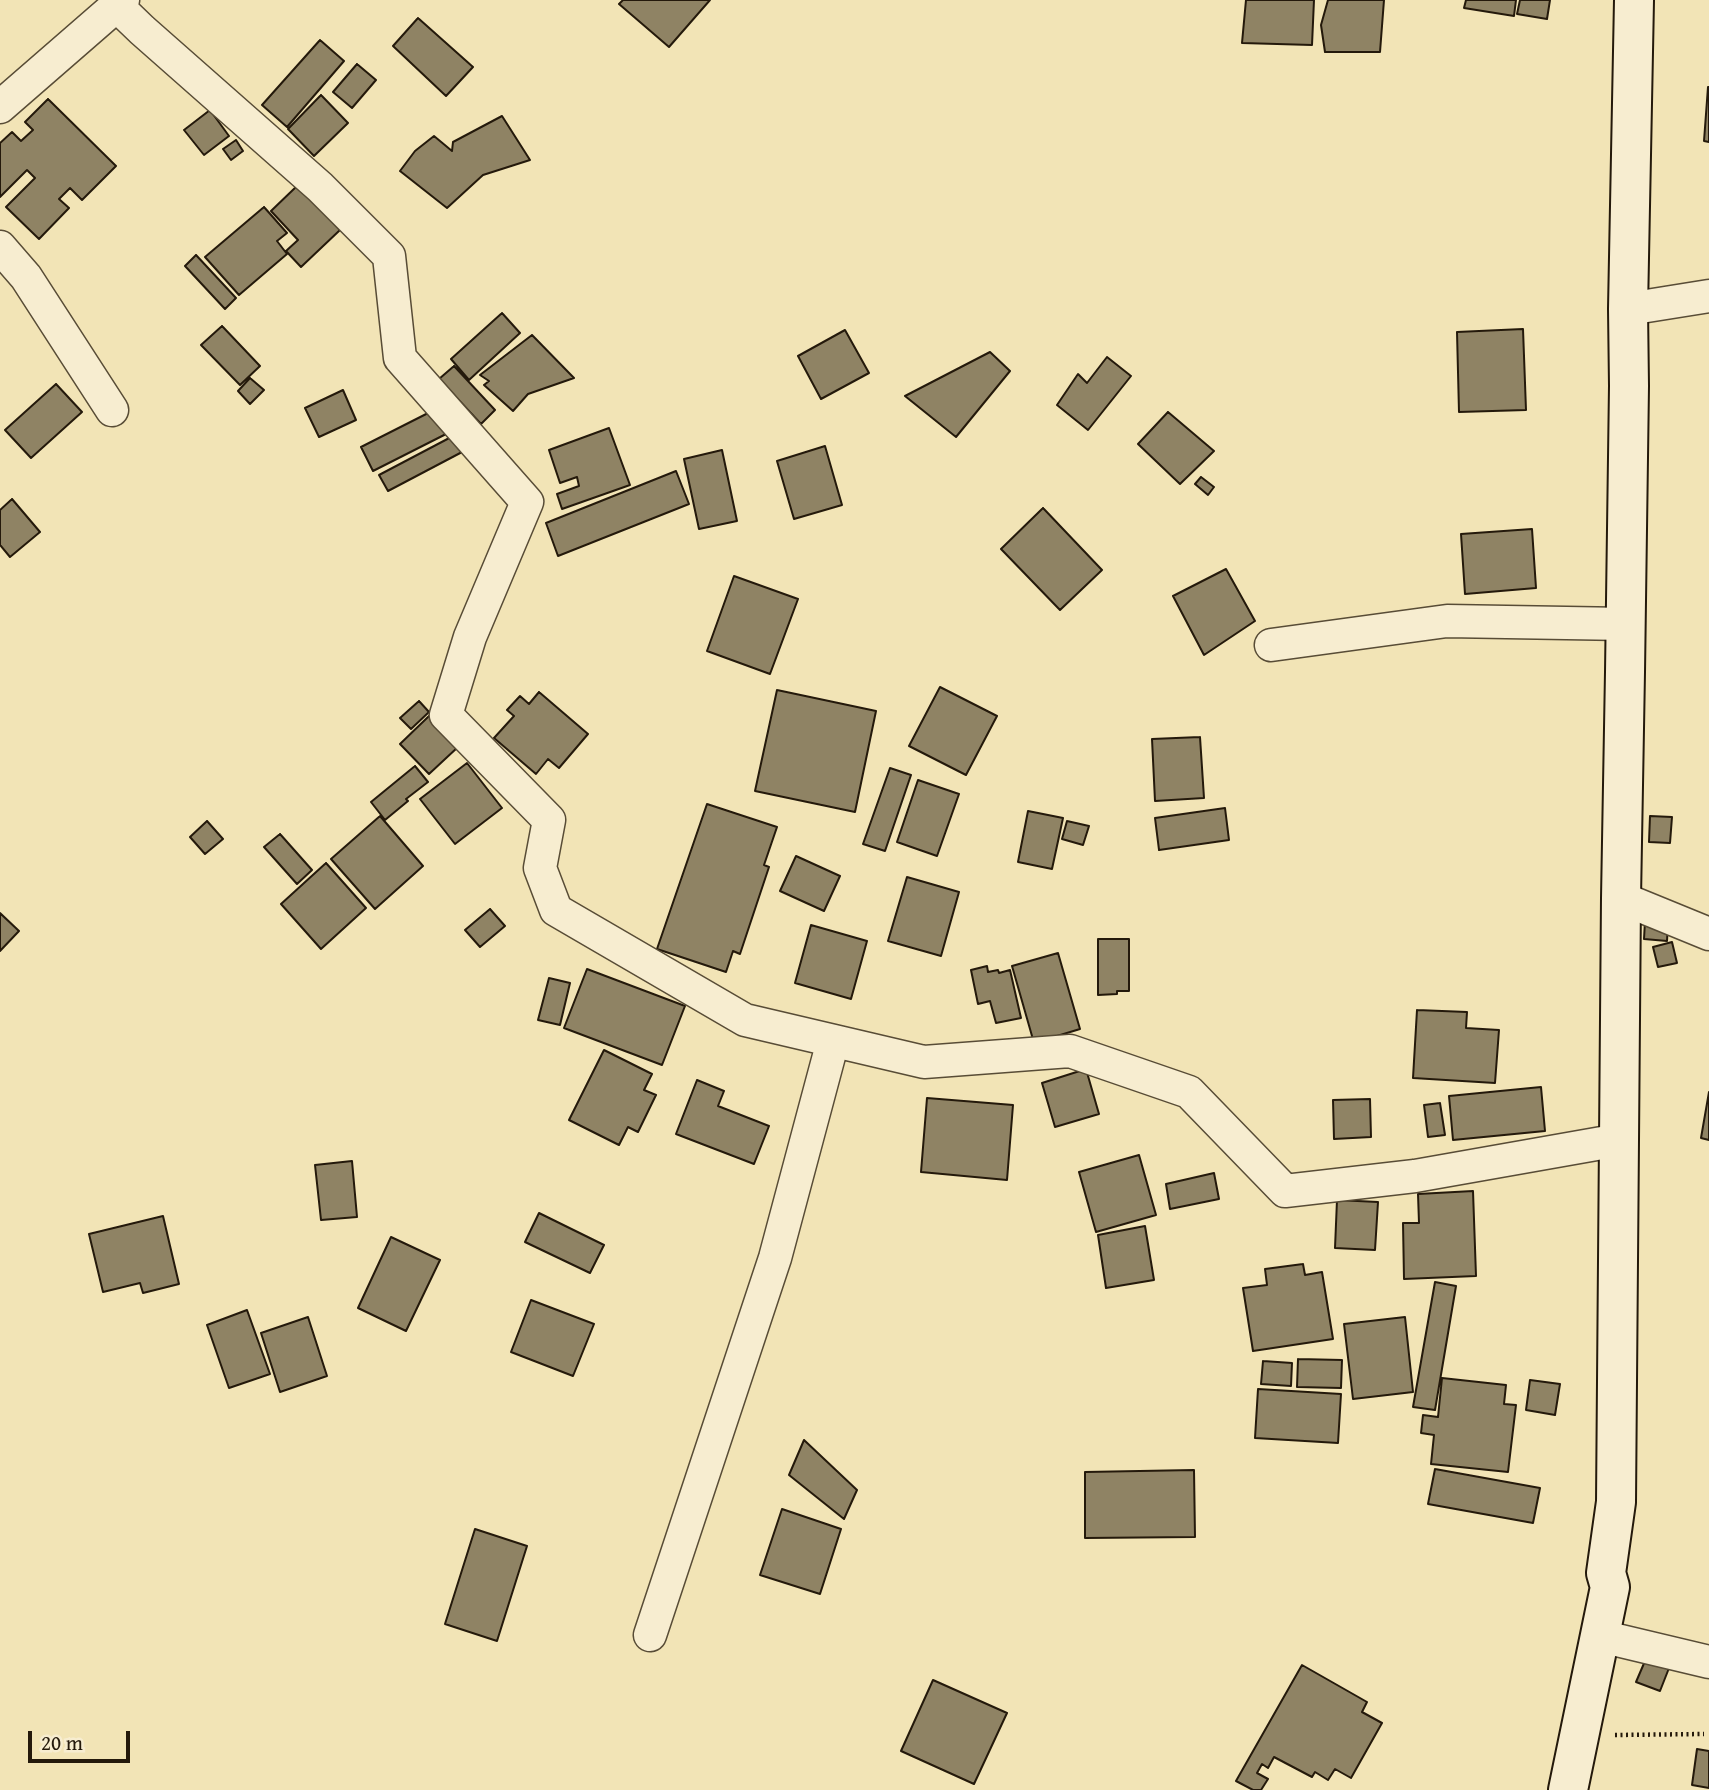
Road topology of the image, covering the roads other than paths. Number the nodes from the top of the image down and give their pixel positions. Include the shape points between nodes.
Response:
1 (1634, 0) edge
2 (120, 3) edge
3 (0, 107) edge
4 (0, 247) edge
5 (1709, 296) edge
6 (1628, 309) junction
7 (112, 411) dead end
8 (1626, 624) junction
9 (1270, 645) dead end
10 (1620, 898) junction
11 (1709, 934) edge
12 (833, 1041) junction
13 (1619, 1140) junction
14 (649, 1635) dead end
15 (1600, 1636) junction
16 (1709, 1662) edge
17 (1568, 1790) edge

1 - 6 street
2 - 3 street
2 - 12 street via 142,30 320,187 389,256 400,358 527,502 470,638 446,715 549,820 540,868 555,910 745,1020
4 - 7 street via 26,277
5 - 6 street
6 - 8 street
8 - 9 street via 1447,621
8 - 10 street
10 - 11 street
10 - 13 street
12 - 13 street via 924,1062 1070,1051 1189,1091 1285,1191 1415,1176
12 - 14 street via 775,1258
13 - 15 street via 1616,1502 1606,1573 1610,1587
15 - 16 street
15 - 17 street

